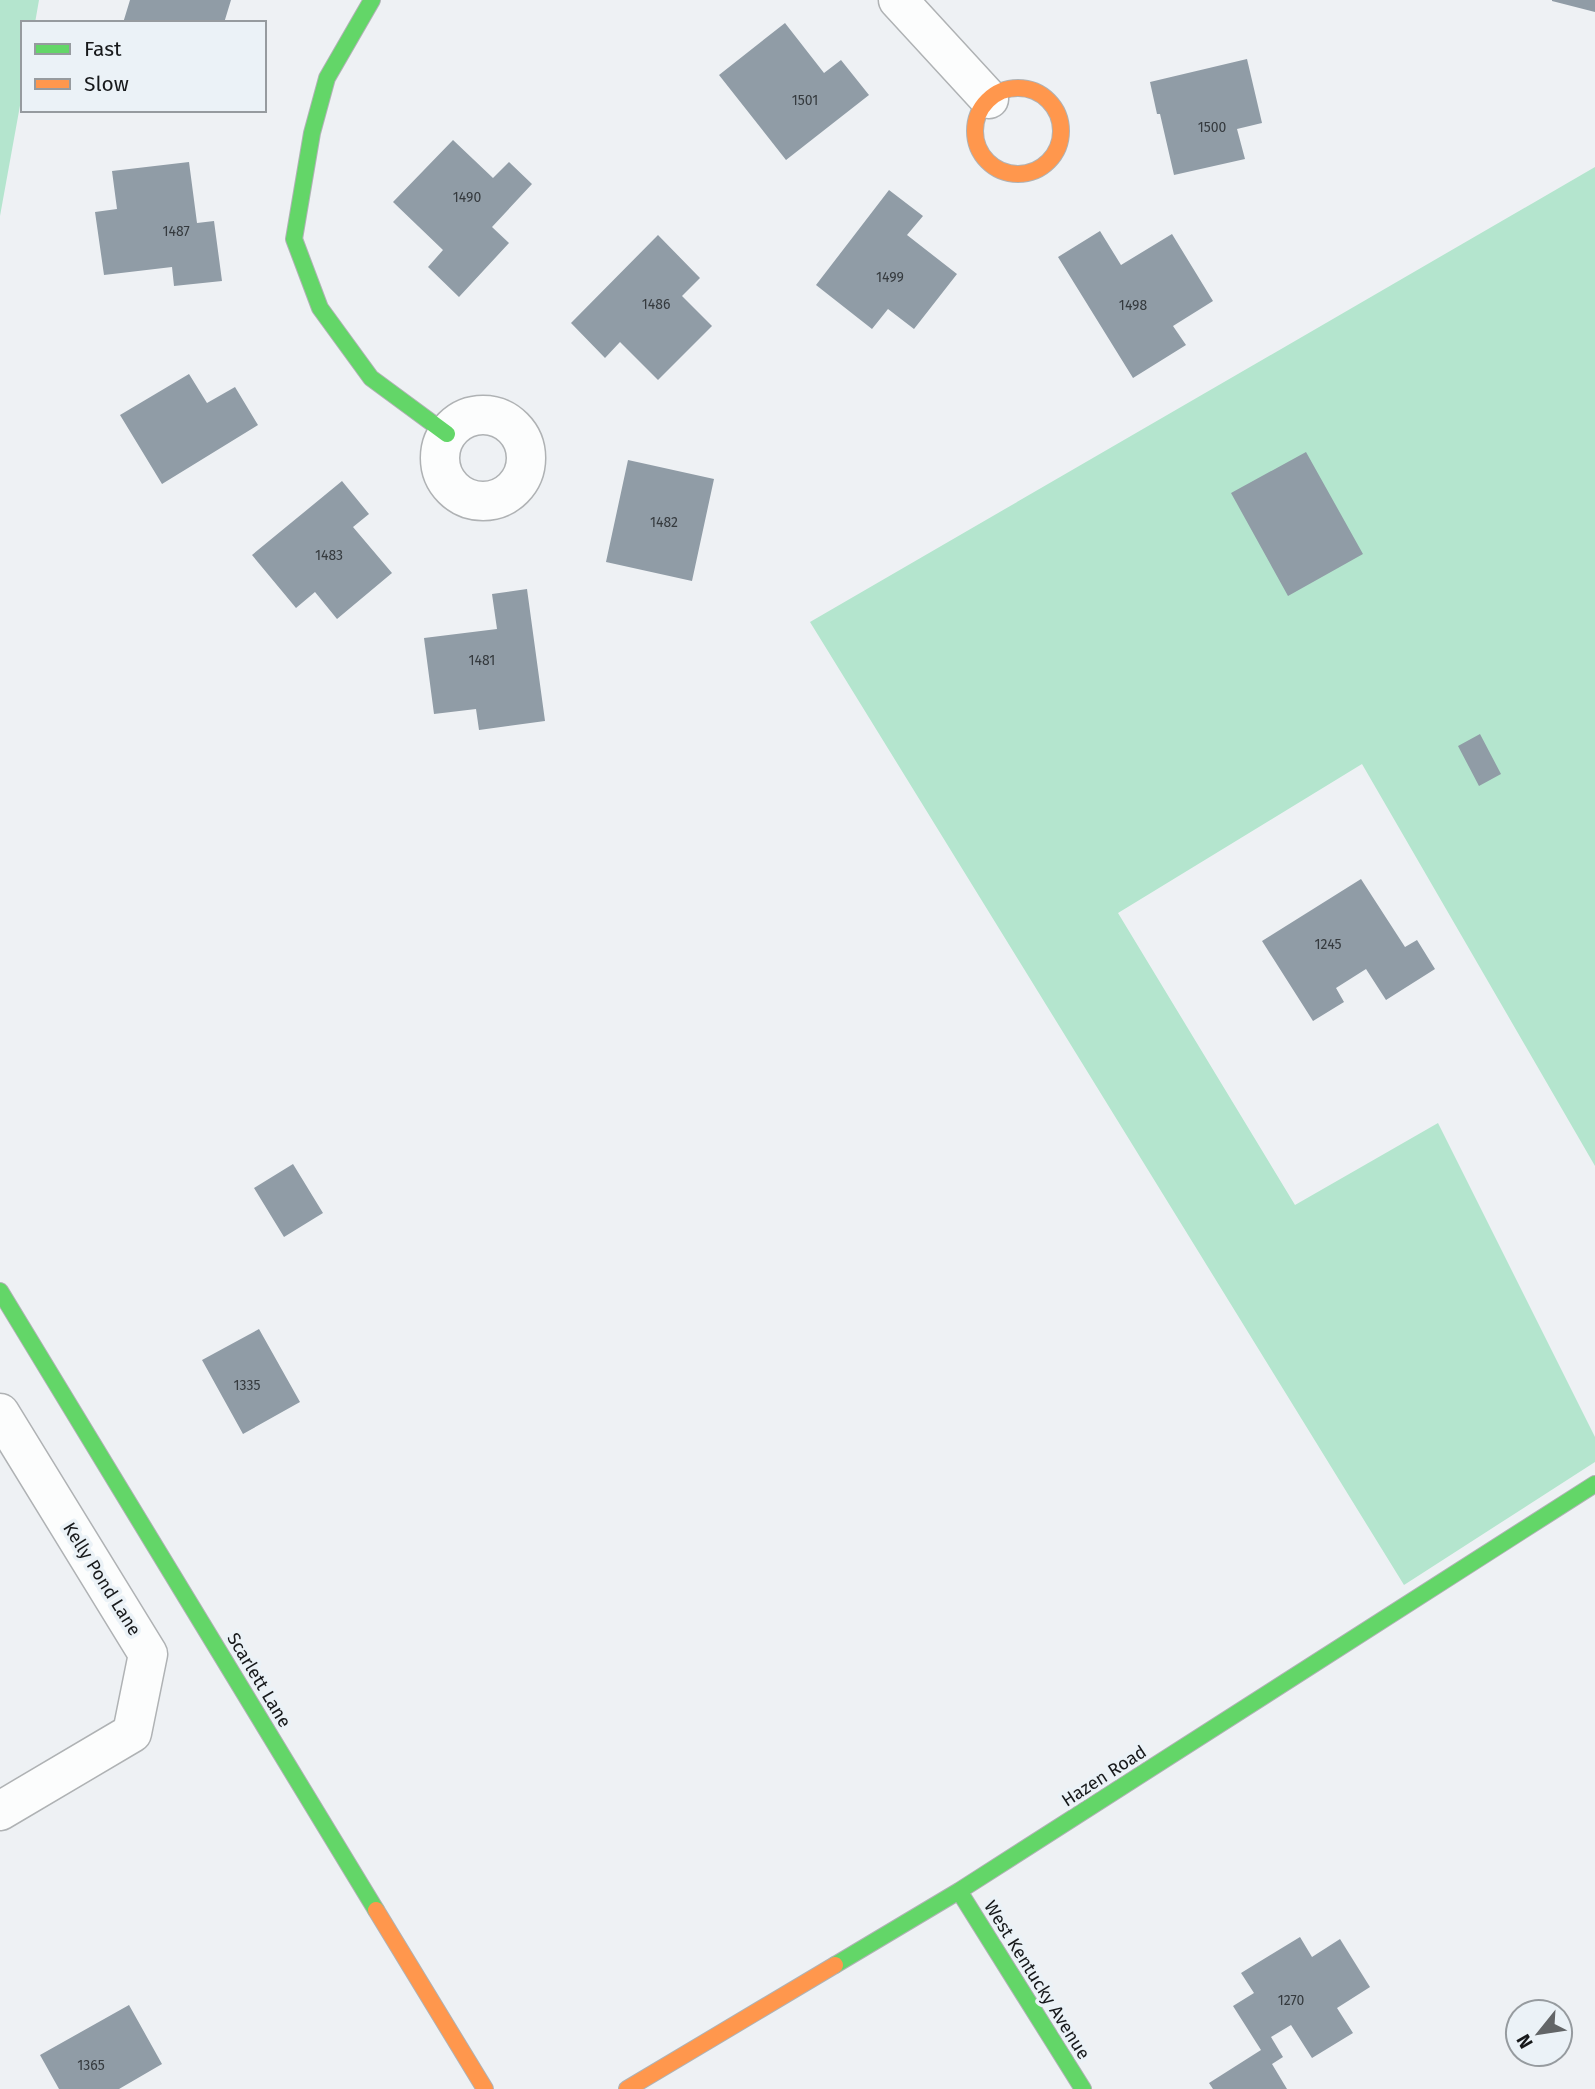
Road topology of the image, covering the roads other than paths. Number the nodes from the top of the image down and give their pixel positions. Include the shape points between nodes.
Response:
1 (372, 0) edge
2 (898, 0) edge
3 (989, 99) junction
4 (447, 434) dead end
5 (0, 1292) edge
6 (0, 1413) edge
7 (1595, 1484) edge
8 (0, 1811) edge
9 (959, 1891) junction
10 (485, 2089) edge
11 (627, 2089) edge
12 (1083, 2089) edge

1 - 4 street via 327,78 312,133 294,239 320,308 371,378
2 - 3 street
3 - 3 street via 1009,89 1028,89 1044,96 1058,114 1062,129 1053,158 1024,174 994,168 982,156 975,133 976,120
5 - 10 street, Scarlett Lane
6 - 8 street, Kelly Pond Lane via 148,1654 132,1734
7 - 9 street, Hazen Road
9 - 11 street, Hazen Road
9 - 12 street, West Kentucky Avenue

